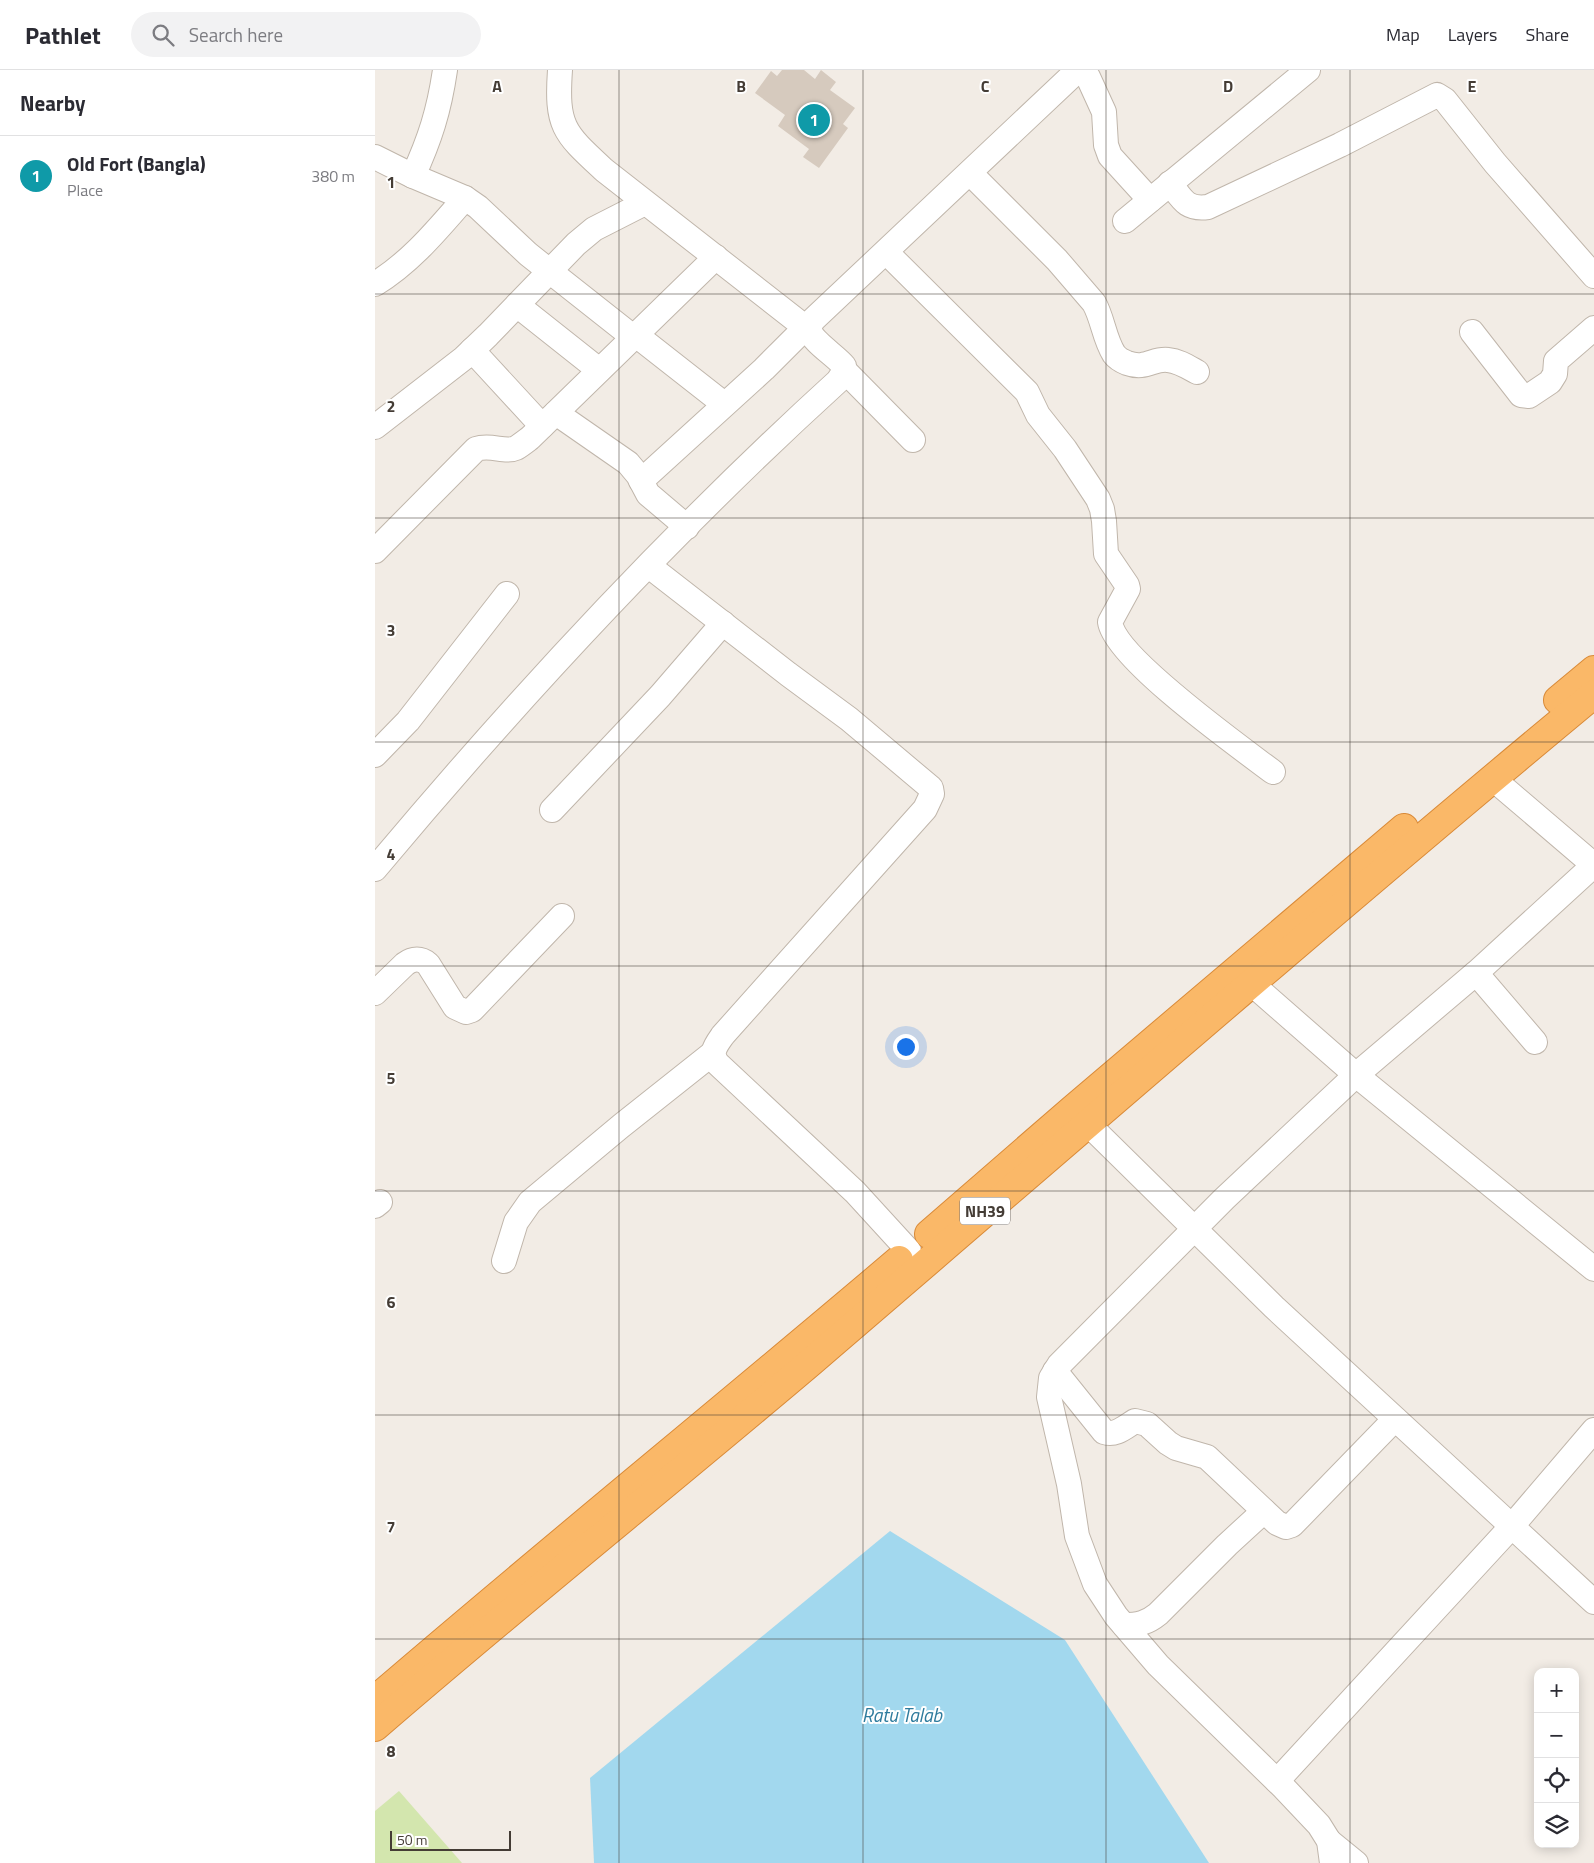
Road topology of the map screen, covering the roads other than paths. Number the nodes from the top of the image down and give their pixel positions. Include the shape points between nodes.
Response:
1 (445, 70) edge
2 (560, 70) edge
3 (1078, 70) edge
4 (1082, 70) edge
5 (1309, 70) edge
6 (375, 157) edge
7 (970, 173) junction
8 (413, 176) junction
9 (1170, 183) junction
10 (465, 198) junction
11 (1149, 200) junction
12 (645, 203) junction
13 (1125, 221) dead end
14 (886, 252) junction
15 (716, 257) junction
16 (550, 271) junction
17 (1594, 276) edge
18 (375, 284) edge
19 (517, 305) junction
20 (1594, 328) edge
21 (807, 329) junction
22 (1472, 332) dead end
23 (635, 336) junction
24 (472, 350) junction
25 (599, 370) junction
26 (844, 370) junction
27 (1197, 372) dead end
28 (724, 404) junction
29 (549, 420) junction
30 (375, 427) edge
31 (913, 440) dead end
32 (641, 481) junction
33 (687, 527) junction
34 (375, 550) edge
35 (649, 566) junction
36 (507, 594) dead end
37 (723, 623) junction
38 (1594, 670) edge
39 (1594, 694) edge
40 (375, 755) edge
41 (1273, 772) dead end
42 (1492, 778) junction
43 (552, 810) dead end
44 (1594, 865) edge
45 (375, 869) edge
46 (561, 916) dead end
47 (1476, 973) junction
48 (1251, 984) junction
49 (375, 993) edge
50 (1535, 1042) dead end
51 (713, 1053) junction
52 (1356, 1076) junction
53 (1087, 1123) junction
54 (1196, 1229) junction
55 (909, 1252) junction
56 (504, 1261) dead end
57 (1594, 1269) edge
58 (1055, 1371) junction
59 (1395, 1419) junction
60 (1594, 1430) edge
61 (1264, 1511) junction
62 (1511, 1526) junction
63 (1594, 1602) edge
64 (1124, 1625) junction
65 (375, 1700) edge
66 (375, 1727) edge
67 (1277, 1781) junction
68 (1331, 1852) edge
69 (1356, 1863) edge

1 - 8 street via 435,124
2 - 12 street via 560,114 565,130 604,170
3 - 7 street
4 - 11 street via 1104,112 1110,156
5 - 9 street
6 - 8 street
7 - 14 street
7 - 27 street via 1057,260 1094,303 1107,342 1116,357 1142,366 1166,360 1178,362
8 - 10 street
9 - 11 street
9 - 17 street via 1185,203 1193,208 1208,207 1437,95 1445,100 1495,163
10 - 16 street
10 - 18 street via 418,251
11 - 13 street
12 - 15 street
12 - 16 street via 594,229
14 - 21 street via 813,319
14 - 41 street via 1027,392 1097,499 1105,521 1106,554 1128,589 1110,622 1114,633 1167,690
15 - 21 street
15 - 23 street
16 - 19 street
16 - 23 street
19 - 24 street
19 - 25 street
20 - 22 street via 1556,361 1555,374 1550,382 1525,397
21 - 26 street via 838,359
21 - 28 street
23 - 25 street
23 - 28 street
24 - 29 street
24 - 30 street
25 - 29 street
26 - 31 street
26 - 33 street via 838,381
28 - 32 street
29 - 32 street via 628,463
29 - 34 street via 515,448 490,446 476,449
32 - 33 street via 648,494
33 - 35 street
35 - 37 street
35 - 45 street via 569,648
36 - 40 street via 408,720
37 - 43 street via 660,696
37 - 51 street via 849,718 925,782 932,794 925,808 723,1035
38 - 55 highway, NH39 via 1117,1071
39 - 42 highway, NH39
42 - 44 street
42 - 48 highway, NH39
44 - 47 street
46 - 49 street via 473,1010 466,1012 455,1007 428,964 417,959 405,964
47 - 50 street
47 - 52 street
48 - 52 street
48 - 53 highway, NH39
51 - 55 street via 718,1064 855,1192
51 - 56 street via 530,1202 516,1222
52 - 54 street
52 - 57 street
53 - 54 street
53 - 66 highway, NH39 via 811,1361
54 - 58 street
54 - 59 street
55 - 65 highway, NH39
58 - 61 street via 1104,1432 1116,1433 1135,1421 1147,1424 1168,1443 1207,1457
58 - 64 street via 1049,1397 1077,1536 1095,1584
59 - 61 street via 1292,1525 1281,1526
59 - 62 street
60 - 62 street
61 - 64 street via 1147,1623
62 - 63 street
62 - 67 street
64 - 67 street via 1158,1665
67 - 68 street via 1319,1825
68 - 69 street

